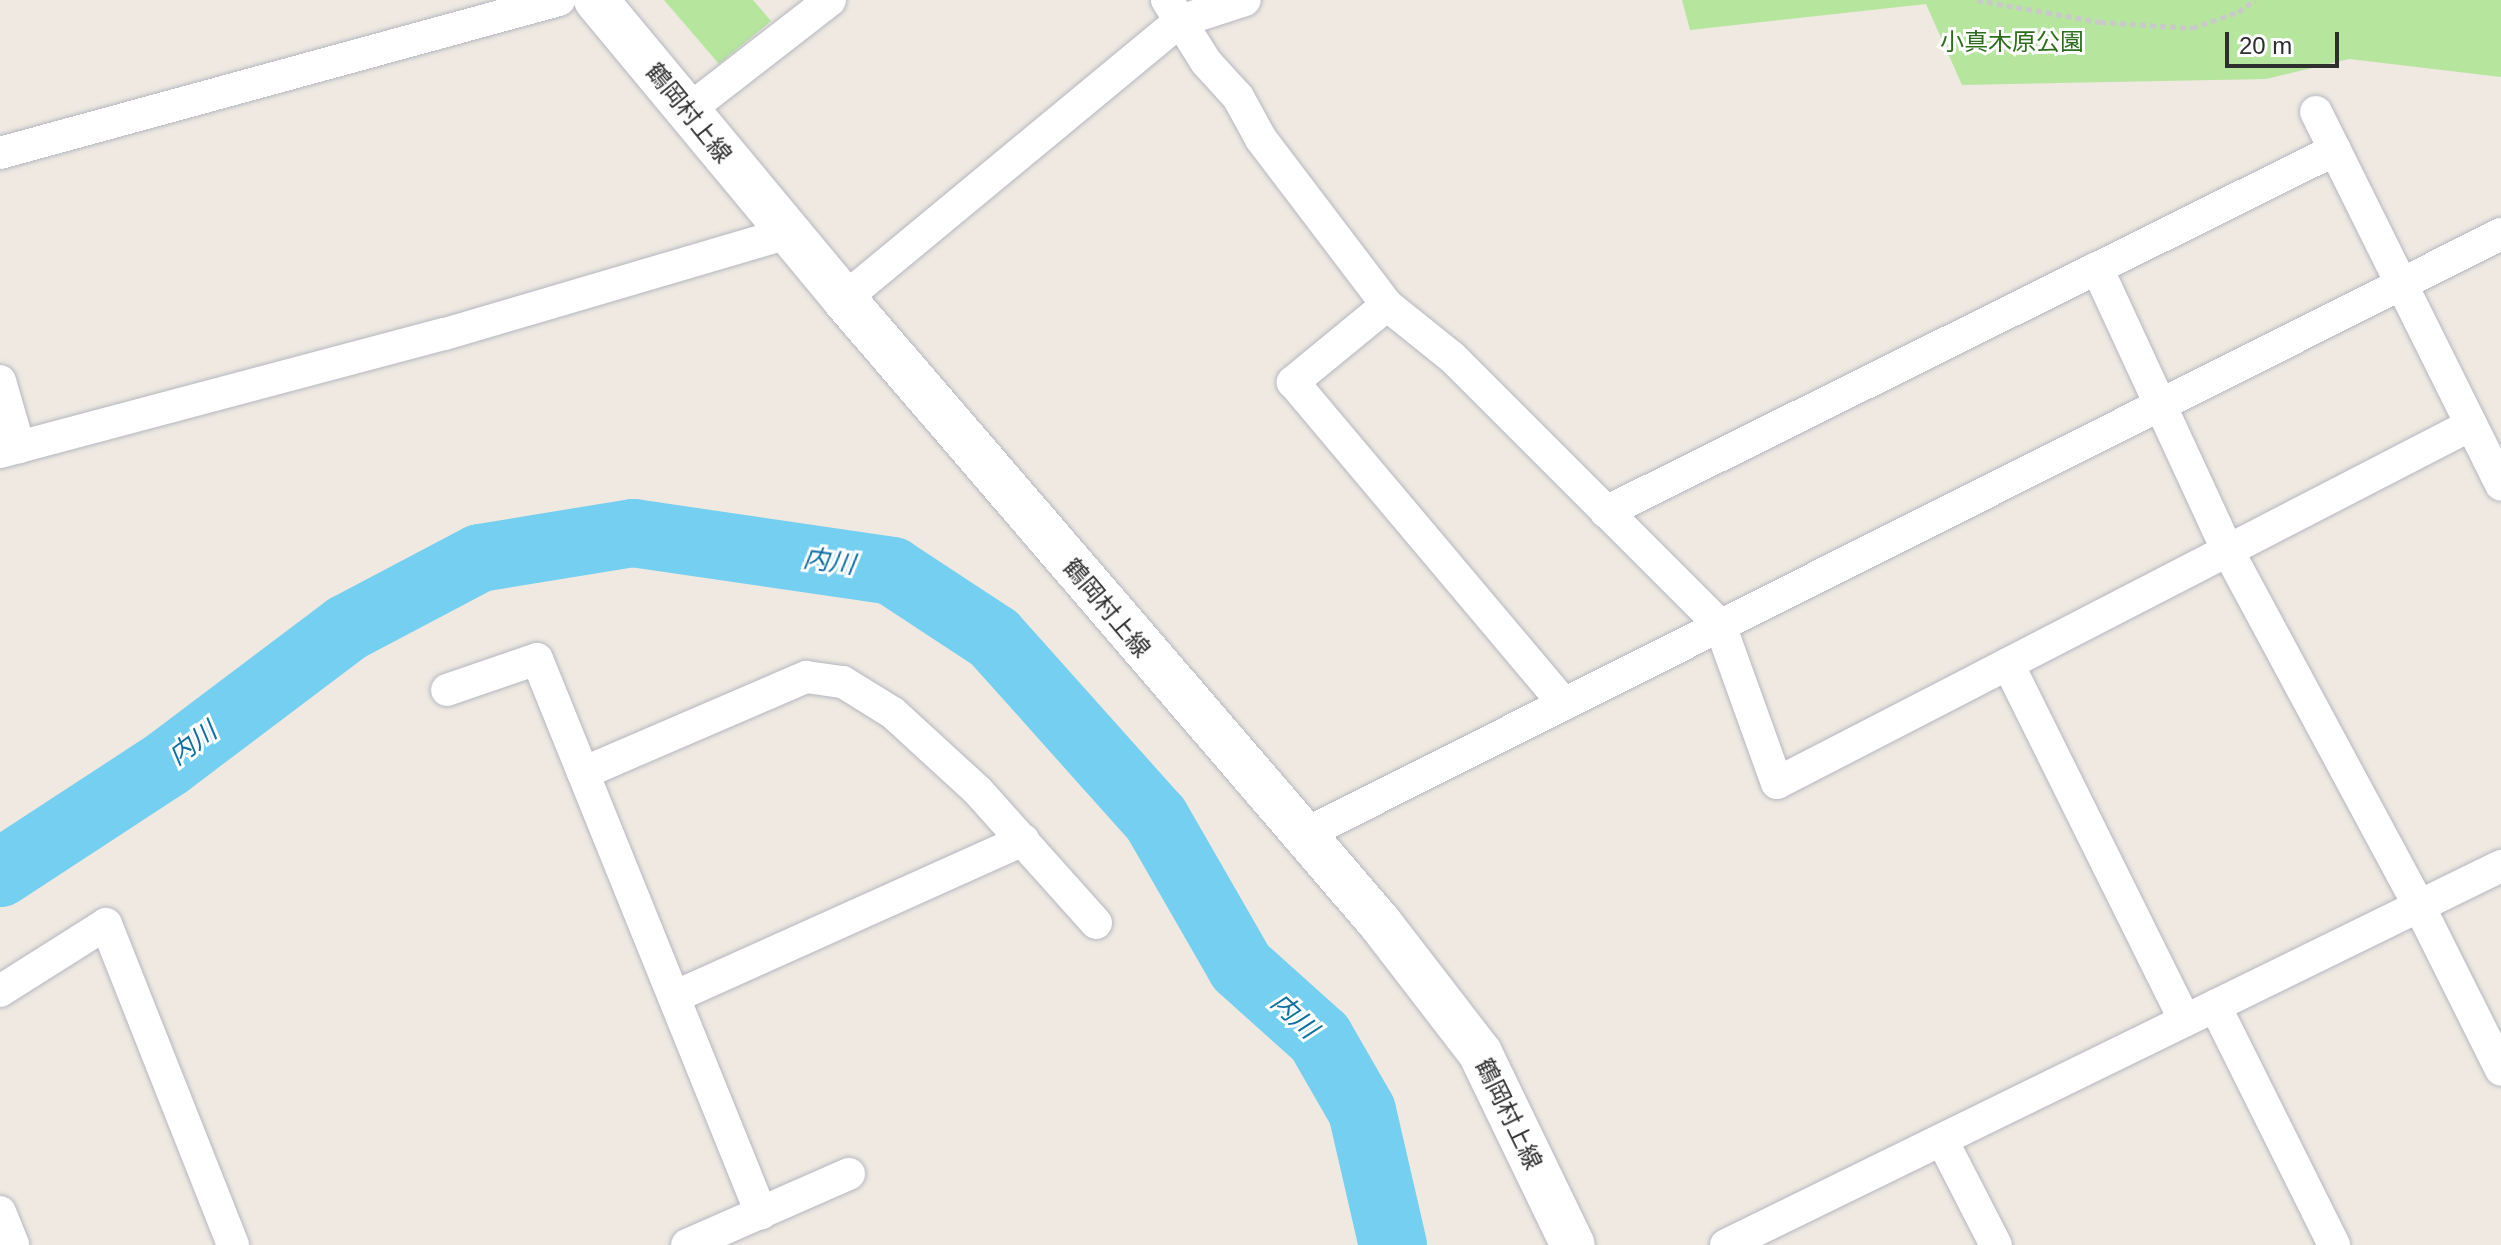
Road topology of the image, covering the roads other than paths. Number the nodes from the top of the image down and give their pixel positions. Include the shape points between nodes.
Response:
1 (559, 0) edge
2 (596, 0) edge
3 (830, 0) edge
4 (1245, 0) edge
5 (1174, 11) edge
6 (687, 111) junction
7 (2316, 112) dead end
8 (2335, 150) junction
9 (0, 153) edge
10 (788, 233) junction
11 (2501, 234) edge
12 (2097, 268) junction
13 (2400, 282) junction
14 (844, 299) junction
15 (1387, 305) junction
16 (0, 381) edge
17 (2159, 403) junction
18 (2471, 425) junction
19 (10, 450) edge
20 (2501, 485) edge
21 (1606, 512) junction
22 (2228, 551) junction
23 (1720, 625) junction
24 (2008, 664) junction
25 (447, 690) dead end
26 (1564, 704) junction
27 (583, 773) junction
28 (1301, 836) junction
29 (1023, 840) junction
30 (2501, 866) edge
31 (2419, 906) junction
32 (1096, 923) dead end
33 (0, 991) edge
34 (674, 997) junction
35 (2215, 1006) junction
36 (2185, 1020) junction
37 (2501, 1070) edge
38 (1942, 1140) junction
39 (849, 1174) dead end
40 (0, 1212) edge
41 (761, 1213) junction
42 (13, 1245) edge
43 (233, 1245) edge
44 (687, 1245) edge
45 (1573, 1245) edge
46 (1726, 1245) edge
47 (1996, 1245) edge
48 (2334, 1245) edge

1 - 9 street
2 - 6 main road, 鶴岡村上線
3 - 6 street
4 - 5 street
5 - 14 street
5 - 15 street
6 - 10 main road, 鶴岡村上線
7 - 8 street
8 - 12 street
8 - 13 street
10 - 14 main road, 鶴岡村上線
10 - 19 street via 445,334
11 - 13 street
12 - 17 street
12 - 21 street
13 - 17 street
13 - 18 street
14 - 28 main road, 鶴岡村上線
15 - 21 street via 1452,357
15 - 26 street via 1293,382
16 - 19 street
17 - 22 street
17 - 23 street
18 - 20 street
18 - 22 street
21 - 23 street
22 - 24 street
22 - 31 street
23 - 24 street via 1777,783
23 - 26 street
24 - 36 street
25 - 27 street via 537,659
26 - 28 street
27 - 29 street via 806,677 843,682 893,713
27 - 34 street
28 - 45 main road, 鶴岡村上線 via 1380,923 1480,1053
29 - 32 street
29 - 34 street
30 - 31 street
31 - 35 street
31 - 37 street
33 - 43 street via 106,924
34 - 41 street
35 - 36 street
35 - 48 street
36 - 38 street
38 - 46 street
38 - 47 street
39 - 41 street
40 - 42 street
41 - 44 street

